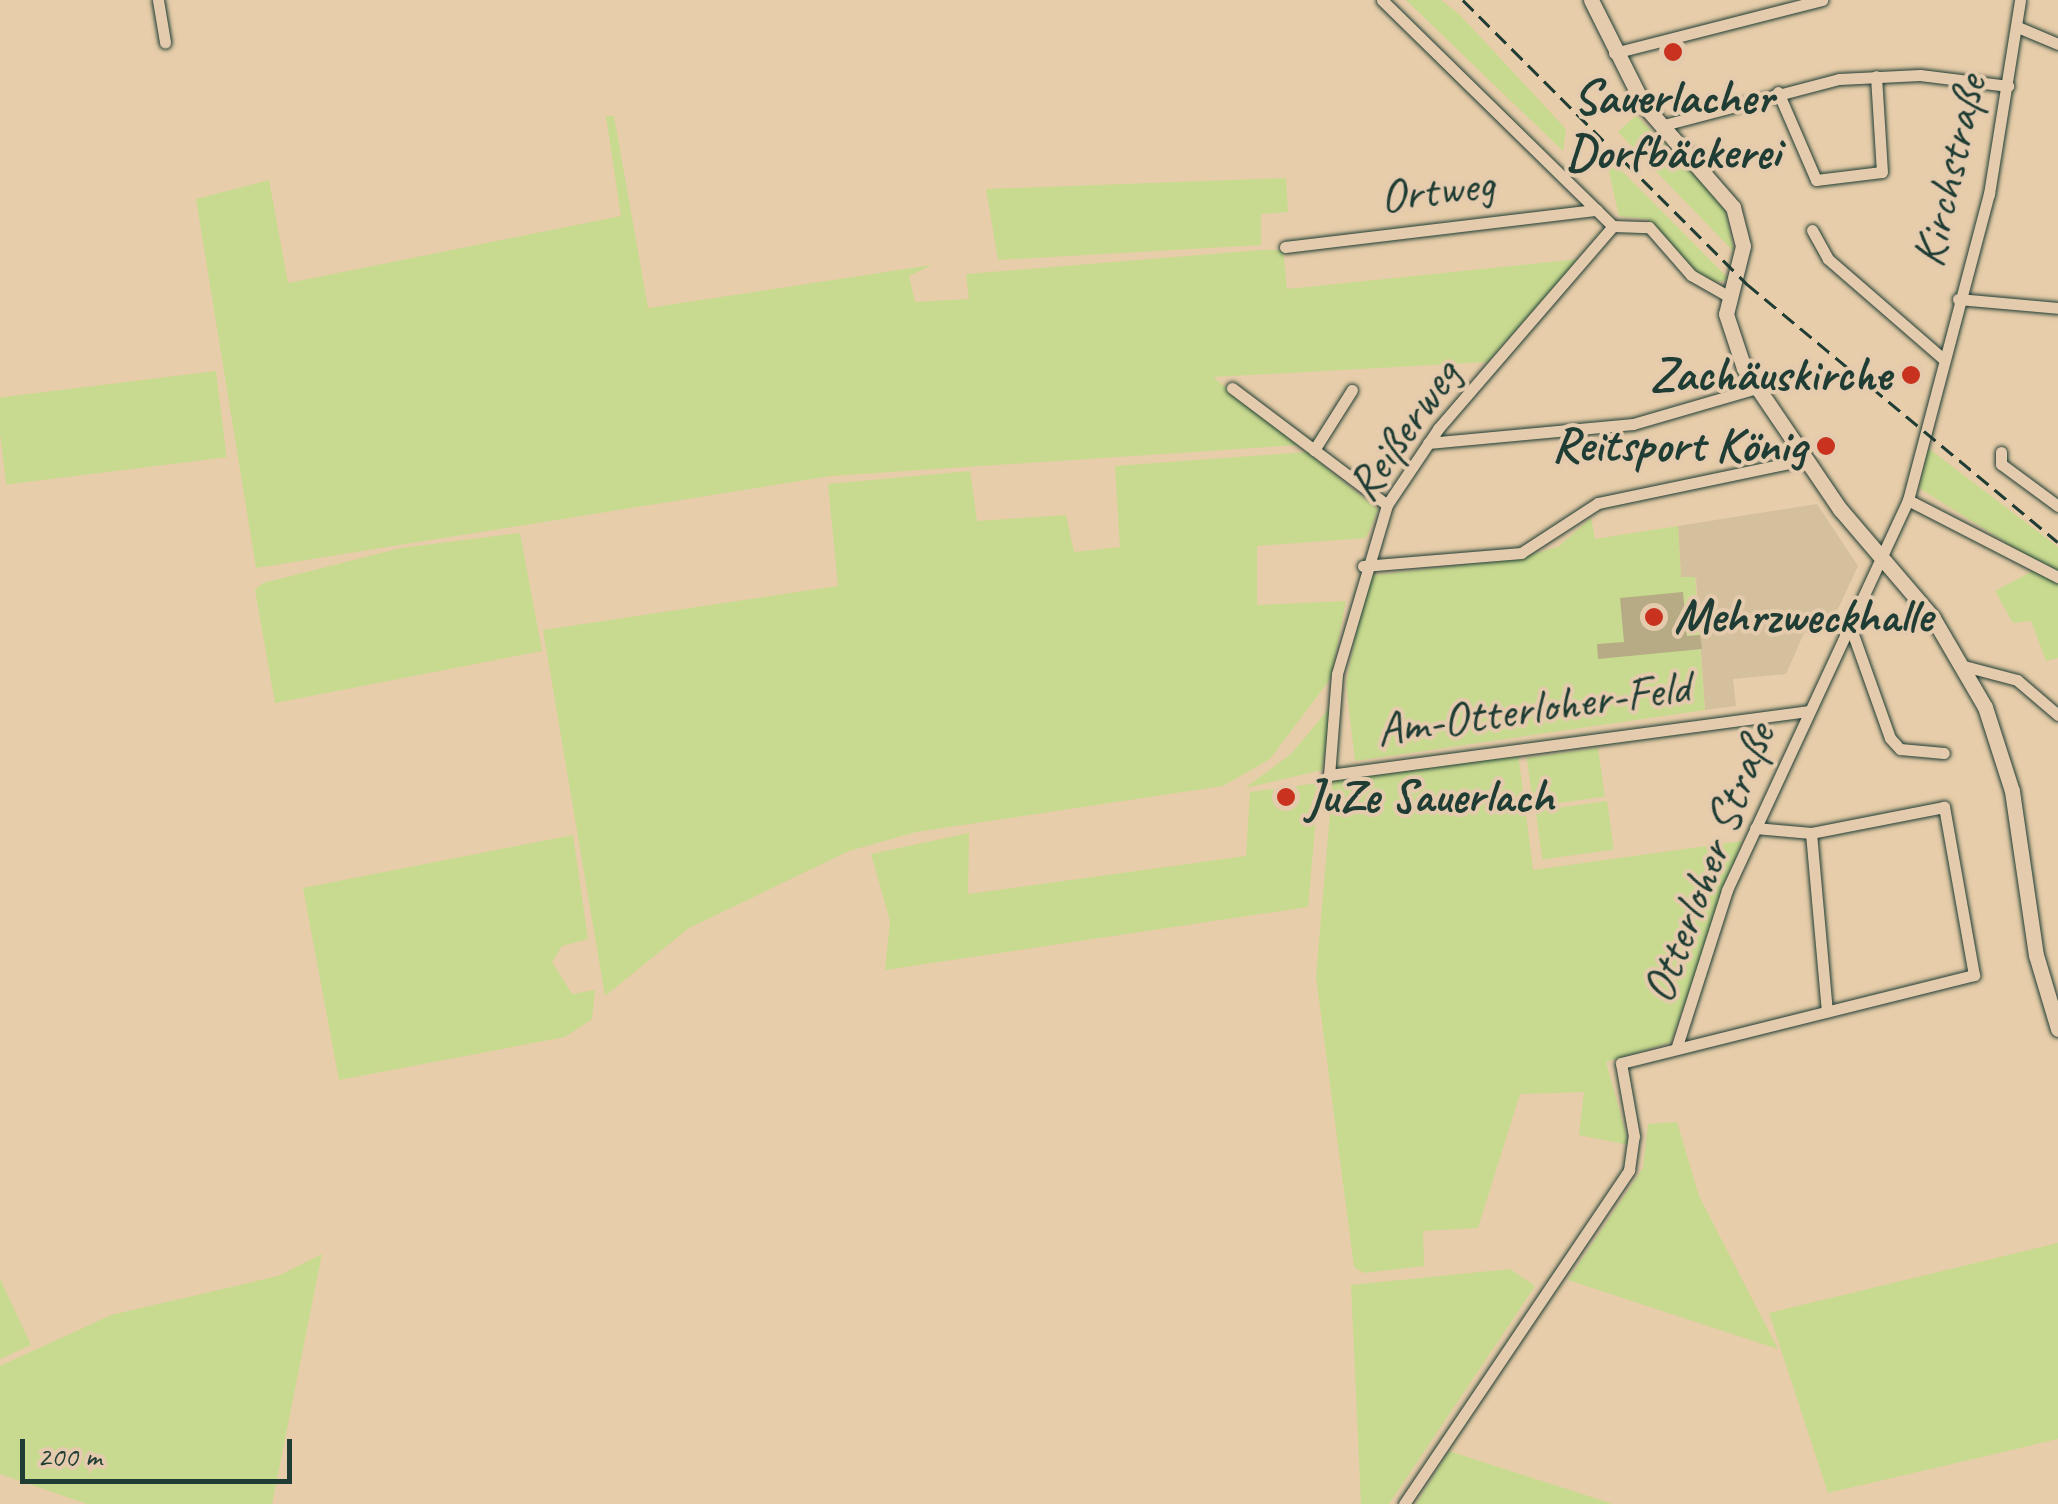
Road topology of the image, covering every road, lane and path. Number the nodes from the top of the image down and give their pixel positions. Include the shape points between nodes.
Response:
1 (158, 0) edge
2 (1382, 0) edge
3 (1591, 0) edge
4 (1822, 0) edge
5 (2020, 0) edge
6 (2020, 28) junction
7 (165, 42) dead end
8 (2058, 44) edge
9 (1614, 53) junction
10 (1876, 76) junction
11 (2008, 86) junction
12 (1778, 92) junction
13 (1660, 126) junction
14 (1598, 210) junction
15 (1613, 226) junction
16 (1812, 230) dead end
17 (1285, 247) dead end
18 (1728, 296) junction
19 (1958, 299) junction
20 (2058, 308) edge
21 (1941, 357) junction
22 (1232, 388) dead end
23 (1757, 388) junction
24 (1352, 390) dead end
25 (1428, 442) junction
26 (1314, 450) junction
27 (2002, 452) dead end
28 (1804, 460) junction
29 (1908, 500) junction
30 (1387, 505) junction
31 (2058, 506) edge
32 (1881, 555) junction
33 (1363, 566) junction
34 (2058, 577) edge
35 (1849, 623) junction
36 (1964, 666) junction
37 (1808, 711) junction
38 (2058, 715) edge
39 (1944, 753) dead end
40 (1329, 775) joint
41 (1755, 828) junction
42 (1811, 833) junction
43 (1826, 1011) junction
44 (2058, 1028) edge
45 (1677, 1046) junction
46 (1404, 1504) edge

1 - 7 street
2 - 14 street
3 - 9 main road
4 - 9 street
5 - 6 street, Kirchstraße
6 - 8 street
6 - 11 street, Kirchstraße
9 - 13 main road
10 - 11 street
10 - 12 street
10 - 12 street via 1882,172 1816,180
11 - 19 street, Kirchstraße
12 - 13 street
13 - 18 main road via 1733,208 1742,246
14 - 15 street
14 - 17 street, Ortweg
15 - 18 street via 1649,227 1692,276
15 - 25 street, Reißerweg
16 - 21 street, Kirchstraße via 1828,260
18 - 23 main road via 1728,332
19 - 20 street
19 - 21 street, Kirchstraße
21 - 29 street, Kirchstraße
22 - 26 street
23 - 25 street via 1632,424
23 - 28 main road
24 - 26 street
25 - 30 street, Reißerweg
26 - 30 street
27 - 31 street via 2001,464
28 - 32 main road
28 - 33 street via 1598,502 1546,545 1521,552
29 - 32 street, Kirchstraße
29 - 34 street
30 - 33 street, Reißerweg
32 - 35 street, Otterloher Straße
32 - 36 main road
33 - 40 street, Reißerweg via 1337,674
35 - 37 street, Otterloher Straße
35 - 39 street via 1890,738 1900,749
36 - 38 street via 2017,680
36 - 44 main road via 2006,765 2038,967
37 - 40 street, Am-Otterloher-Feld
37 - 41 street, Otterloher Straße
41 - 42 street
41 - 45 street, Otterloher Straße
42 - 43 street
42 - 43 street via 1944,807 1974,975
43 - 45 street
45 - 46 street, Otterloher Straße via 1621,1063 1634,1136 1630,1170

